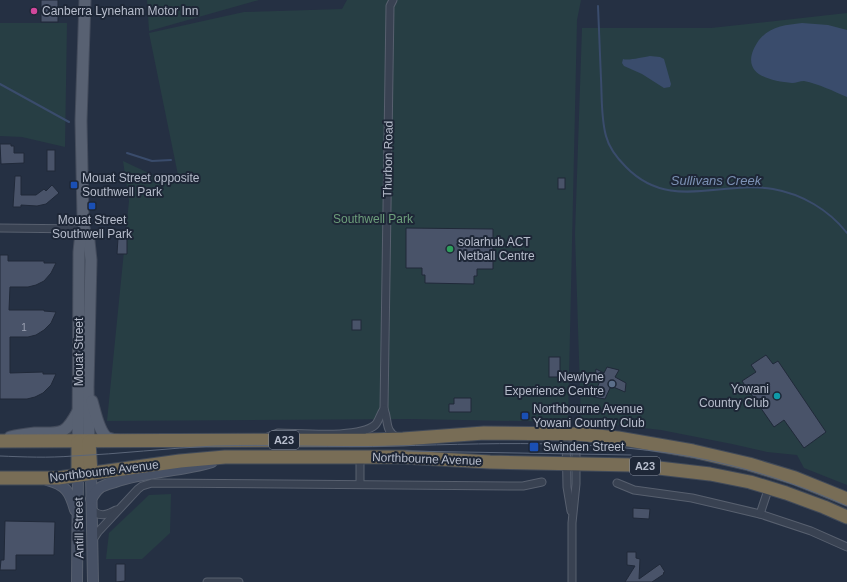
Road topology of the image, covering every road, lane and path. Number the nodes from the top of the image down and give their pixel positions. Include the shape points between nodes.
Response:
1 (85, 0) edge
2 (390, 2) edge
3 (0, 228) edge
4 (84, 229) junction
5 (88, 387) junction
6 (384, 409) junction
7 (79, 411) junction
8 (571, 434) junction
9 (403, 439) junction
10 (0, 440) edge
11 (260, 440) junction
12 (123, 441) junction
13 (84, 442) junction
14 (225, 457) junction
15 (360, 457) junction
16 (571, 463) junction
17 (84, 474) junction
18 (0, 478) edge
19 (39, 479) junction
20 (542, 482) dead end
21 (617, 483) dead end
22 (360, 484) junction
23 (769, 487) junction
24 (847, 499) edge
25 (91, 504) junction
26 (120, 508) junction
27 (760, 514) junction
28 (847, 517) edge
29 (78, 521) junction
30 (92, 541) junction
31 (847, 547) edge
32 (77, 582) edge
33 (93, 582) edge
34 (207, 582) edge
35 (239, 582) edge
36 (572, 582) edge

1 - 4 main road, Mouat Street via 81,121
2 - 6 street, Thurbon Road
3 - 4 street
4 - 5 main road, Mouat Street via 89,242 91,260
4 - 7 main road, Mouat Street via 79,247
5 - 12 main road via 105,435
5 - 13 main road, Mouat Street
6 - 9 street, Thurbon Road via 390,432
6 - 11 street, Northbourne Avenue via 376,424 352,433 278,433
7 - 10 main road via 67,429 60,432
7 - 13 main road, Mouat Street
8 - 9 highway, Northbourne Avenue / A23 via 484,433
8 - 16 street
8 - 24 highway, Northbourne Avenue / A23 via 618,438 722,457 777,472
9 - 11 highway, Northbourne Avenue / A23
10 - 13 highway, Northbourne Avenue / A23
11 - 12 highway, Northbourne Avenue / A23
12 - 13 highway, Northbourne Avenue / A23
13 - 17 highway, Mouat Street
14 - 15 highway, Northbourne Avenue / A23
14 - 17 highway, Northbourne Avenue / A23
14 - 25 main road via 194,467 119,480 95,492
15 - 16 highway, Northbourne Avenue / A23
15 - 22 street
16 - 23 highway, Northbourne Avenue / A23 via 682,470 725,476
16 - 36 street via 567,487 572,523
17 - 19 highway, Northbourne Avenue / A23
17 - 25 main road, Antill Street
17 - 29 main road, Antill Street
18 - 19 highway, Northbourne Avenue / A23
19 - 29 main road via 67,490 71,495
20 - 22 street, Northbourne Avenue via 523,486
21 - 27 street via 634,490 692,498
22 - 26 street, Northbourne Avenue via 158,482 142,486
23 - 27 street
23 - 28 highway, Northbourne Avenue / A23
25 - 26 street, Northbourne Avenue via 96,513 104,515
25 - 30 main road, Antill Street
26 - 30 street, Northbourne Avenue
27 - 31 street via 811,531
29 - 32 main road, Antill Street
30 - 33 main road, Antill Street
34 - 35 street

